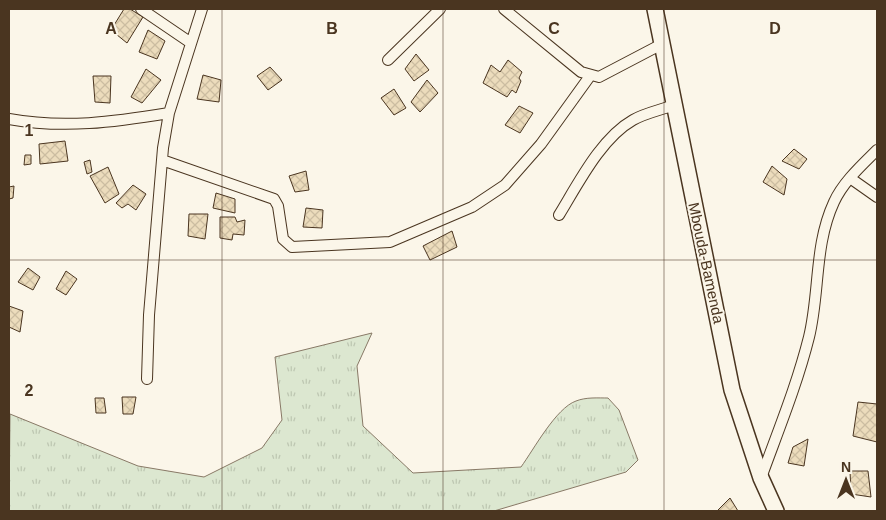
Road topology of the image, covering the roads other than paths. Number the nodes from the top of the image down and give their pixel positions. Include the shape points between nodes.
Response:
1 (141, 9) edge
2 (202, 9) edge
3 (440, 9) edge
4 (504, 9) edge
5 (655, 9) edge
6 (191, 43) junction
7 (662, 44) junction
8 (388, 60) dead end
9 (590, 76) junction
10 (674, 105) junction
11 (169, 113) junction
12 (9, 119) edge
13 (877, 150) edge
14 (162, 160) junction
15 (850, 178) junction
16 (877, 197) edge
17 (559, 215) dead end
18 (147, 379) dead end
19 (761, 478) junction
20 (776, 511) edge

1 - 6 street
2 - 6 street
3 - 8 street
4 - 9 street
5 - 7 highway, Mbouda-Bamenda
6 - 11 street
7 - 9 street via 599,77
7 - 10 highway, Mbouda-Bamenda
9 - 14 street via 541,144 505,185 472,207 390,242 292,247 283,239 274,199
10 - 17 street via 633,120 611,139 595,157
10 - 19 highway, Mbouda-Bamenda via 732,390
11 - 12 street via 112,123 42,124
11 - 14 street
13 - 15 street
14 - 18 street
15 - 16 street
15 - 19 street via 834,201 822,233 809,335 792,394
19 - 20 highway, Mbouda-Bamenda

